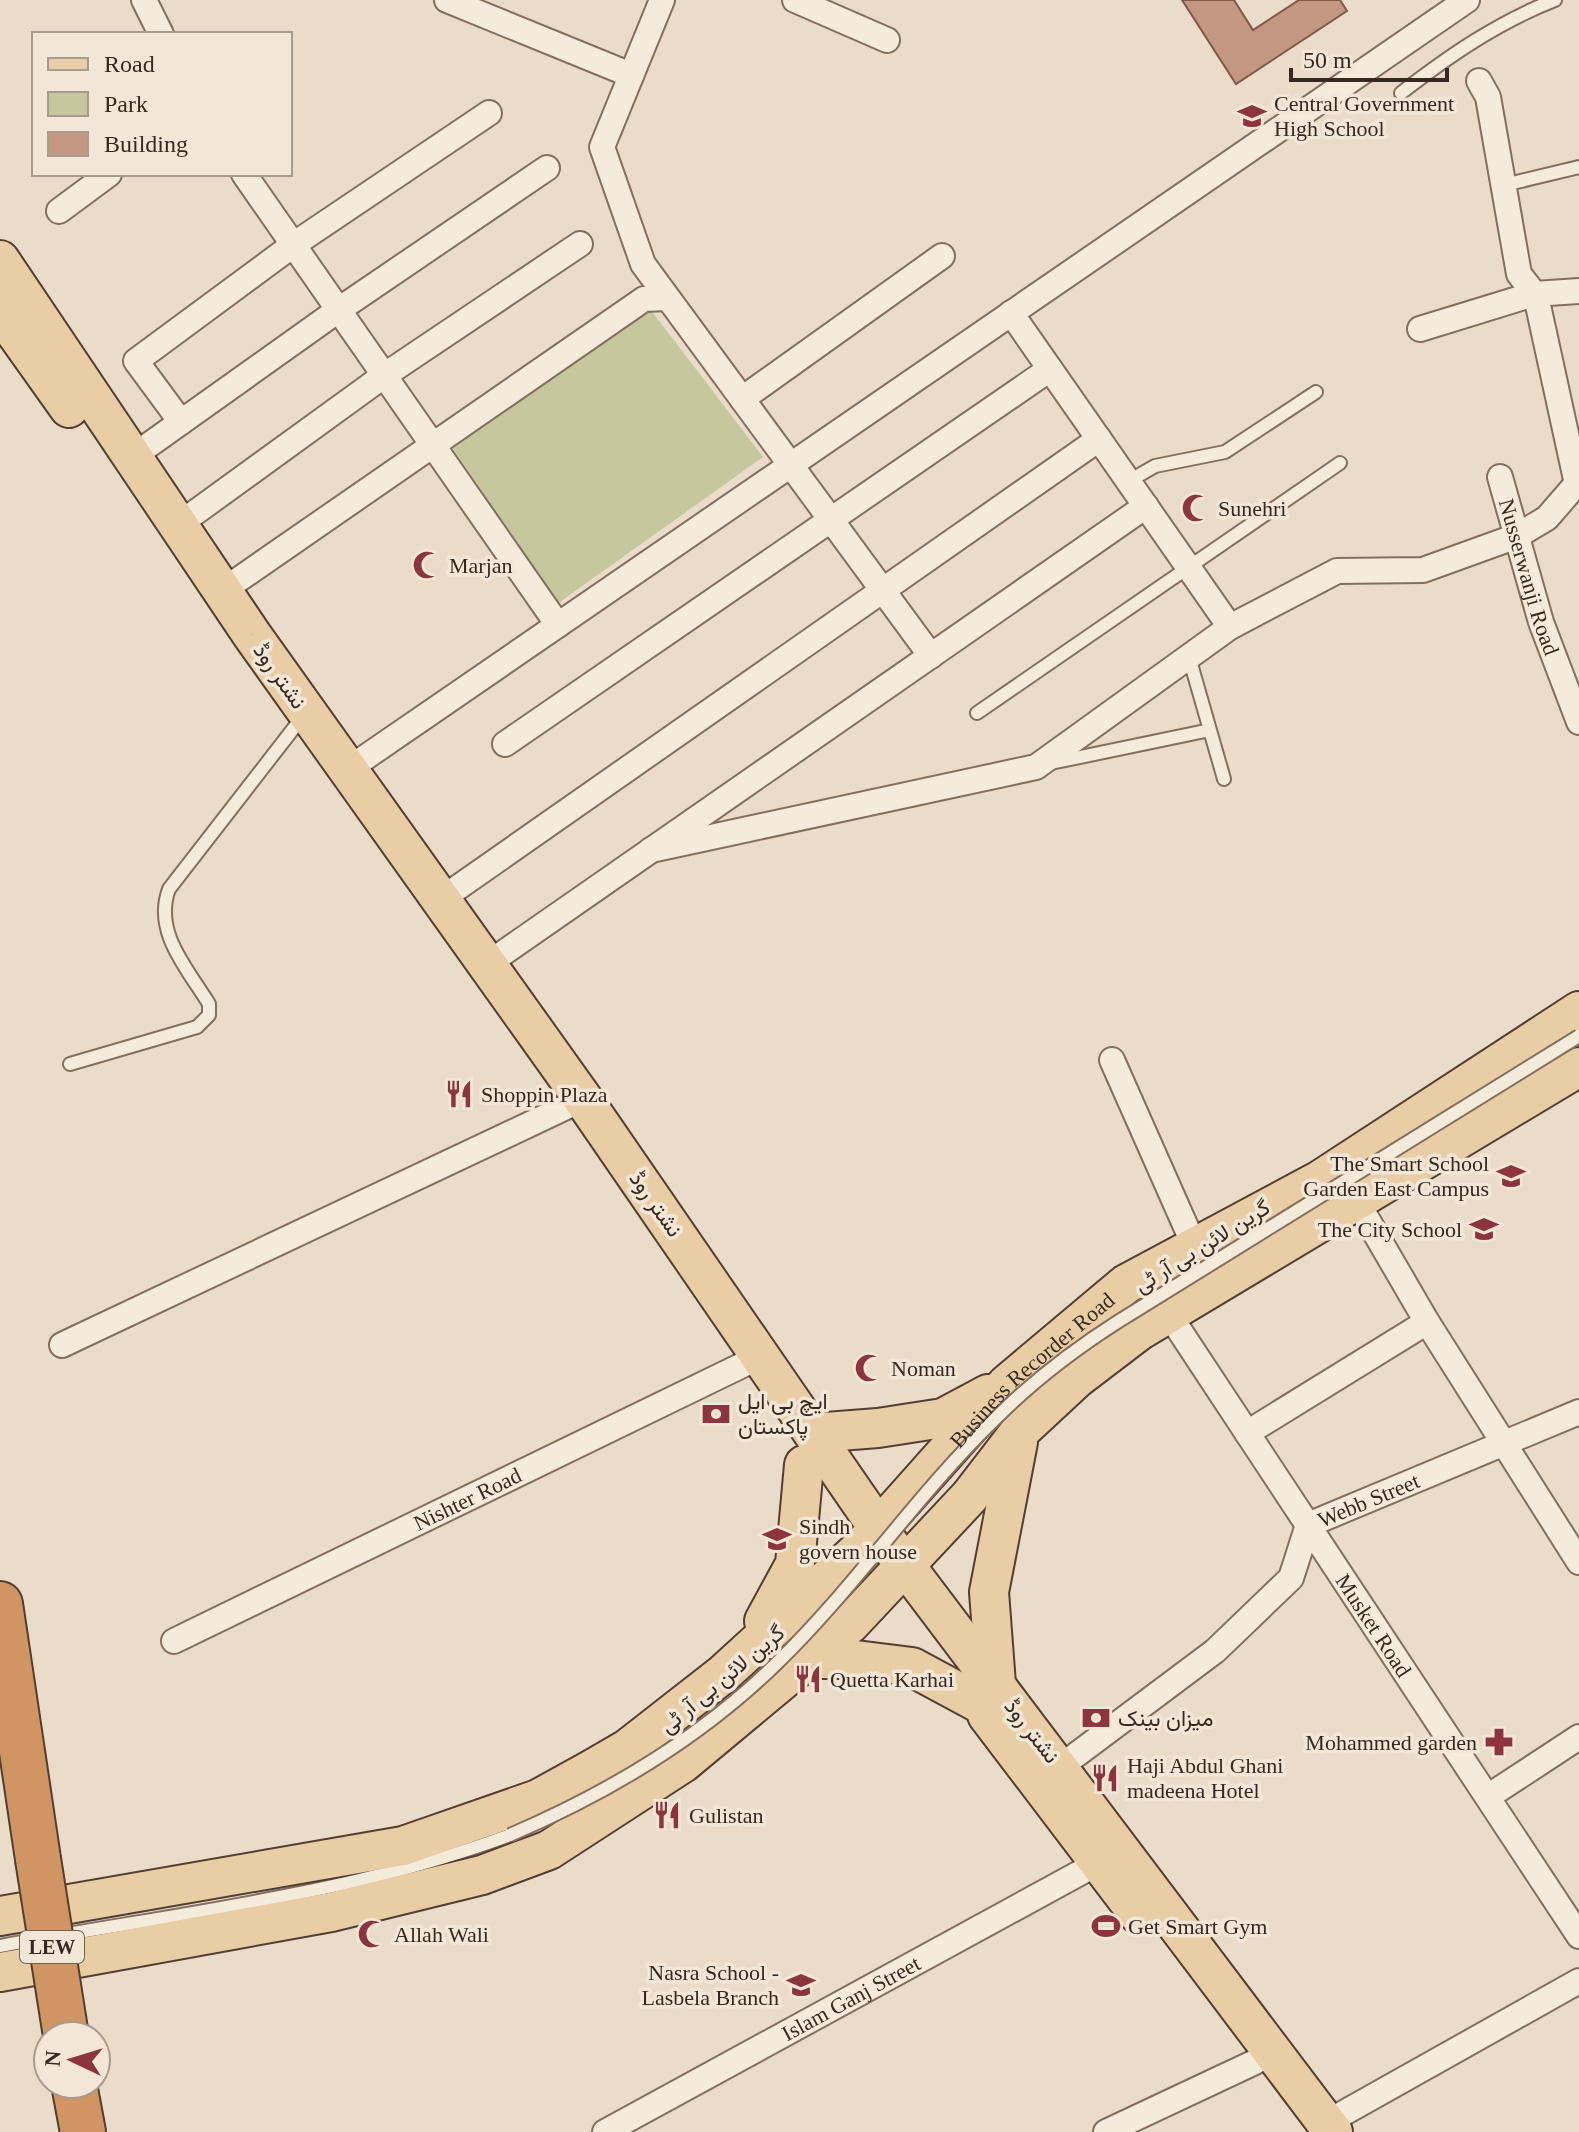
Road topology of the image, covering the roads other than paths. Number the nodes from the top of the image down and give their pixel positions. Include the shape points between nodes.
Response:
1 (144, 0) edge
2 (447, 0) edge
3 (662, 0) edge
4 (795, 0) edge
5 (1467, 0) edge
6 (1555, 0) edge
7 (477, 6) edge
8 (160, 32) edge
9 (887, 40) dead end
10 (631, 75) junction
11 (1479, 81) dead end
12 (1401, 93) dead end
13 (489, 113) dead end
14 (1579, 167) edge
15 (547, 168) dead end
16 (106, 176) edge
17 (245, 176) edge
18 (1504, 185) junction
19 (59, 211) dead end
20 (580, 244) dead end
21 (293, 245) junction
22 (942, 256) dead end
23 (0, 260) edge
24 (1579, 291) edge
25 (1534, 294) junction
26 (667, 298) junction
27 (0, 311) edge
28 (337, 311) junction
29 (1011, 313) junction
30 (1420, 329) dead end
31 (1050, 369) junction
32 (382, 377) junction
33 (1316, 392) dead end
34 (742, 399) junction
35 (181, 422) junction
36 (1099, 439) junction
37 (432, 447) junction
38 (132, 457) junction
39 (1340, 463) dead end
40 (790, 465) junction
41 (1500, 477) dead end
42 (1129, 481) junction
43 (1578, 483) edge
44 (1146, 506) junction
45 (830, 520) junction
46 (178, 525) junction
47 (1517, 536) junction
48 (1190, 569) junction
49 (883, 590) junction
50 (222, 591) junction
51 (558, 625) junction
52 (1230, 627) junction
53 (931, 656) junction
54 (1189, 657) junction
55 (977, 713) dead end
56 (1579, 722) edge
57 (297, 724) junction
58 (1210, 730) junction
59 (505, 744) dead end
60 (1036, 767) junction
61 (347, 770) junction
62 (1224, 779) dead end
63 (651, 850) junction
64 (440, 900) junction
65 (486, 965) junction
66 (1579, 1011) edge
67 (1579, 1036) edge
68 (1112, 1060) dead end
69 (70, 1064) dead end
70 (1579, 1067) edge
71 (571, 1104) junction
72 (1356, 1200) junction
73 (1194, 1245) junction
74 (1168, 1313) junction
75 (1427, 1322) junction
76 (62, 1345) dead end
77 (749, 1362) junction
78 (1007, 1384) junction
79 (1579, 1412) edge
80 (1020, 1431) junction
81 (1247, 1433) junction
82 (1506, 1445) junction
83 (808, 1449) junction
84 (1308, 1525) junction
85 (869, 1538) junction
86 (1579, 1562) edge
87 (897, 1574) junction
88 (0, 1604) edge
89 (174, 1641) dead end
90 (807, 1659) junction
91 (723, 1674) junction
92 (987, 1693) junction
93 (1579, 1737) edge
94 (1060, 1767) junction
95 (1489, 1796) junction
96 (1098, 1863) junction
97 (0, 1916) edge
98 (1579, 1936) edge
99 (0, 1946) edge
100 (0, 1972) edge
101 (1579, 1981) edge
102 (64, 2020) edge
103 (1255, 2062) junction
104 (77, 2100) edge
105 (1322, 2129) edge
106 (83, 2132) edge
107 (605, 2132) edge
108 (1106, 2132) edge

1 - 8 street
2 - 7 street
3 - 10 street
4 - 9 street
5 - 29 street
6 - 12 lane via 1496,27
7 - 10 street
10 - 26 street via 602,147 643,264
11 - 18 street via 1488,97
13 - 21 street
14 - 18 lane
15 - 28 street
16 - 19 street
17 - 21 street
18 - 25 street via 1519,274
20 - 32 street
21 - 28 street
21 - 35 street via 136,361
22 - 34 street
23 - 38 main road, نشتر روڈ
24 - 25 street
25 - 30 street
25 - 43 street
26 - 34 street
26 - 37 street via 644,299
27 - 57 main road, نشتر روڈ
28 - 32 street
28 - 35 street
29 - 31 street
29 - 40 street
31 - 36 street
31 - 45 street
32 - 37 street
32 - 46 street
33 - 42 lane via 1225,452 1155,466
34 - 40 street
35 - 38 street
36 - 42 street
36 - 49 street
37 - 50 street
37 - 51 street
38 - 46 main road, نشتر روڈ
39 - 48 lane
40 - 45 street
40 - 51 street
41 - 47 street, Nusserwanji Road
42 - 44 street
43 - 47 street via 1547,518
44 - 48 street
44 - 53 street
45 - 49 street
45 - 59 street
46 - 50 main road, نشتر روڈ
47 - 52 street via 1423,570 1337,571
47 - 56 street, Nusserwanji Road via 1541,622
48 - 52 street
48 - 55 lane
49 - 53 street
49 - 64 street
50 - 61 main road, نشتر روڈ
51 - 61 street
52 - 54 street
53 - 63 street
54 - 58 lane
54 - 60 street
57 - 69 lane via 169,889 163,904 166,932 209,1004 209,1015 197,1027
57 - 71 main road, نشتر روڈ
58 - 60 lane
58 - 62 lane
60 - 63 street
61 - 64 main road, نشتر روڈ
63 - 65 street
64 - 65 main road, نشتر روڈ
65 - 71 main road, نشتر روڈ
66 - 73 main road, Business Recorder Road via 1320,1180
67 - 99 lane, گرین لائن بی آر ٹی, bridge via 1064,1360 987,1426 776,1665 672,1748 587,1800 510,1835 389,1875
68 - 73 street
70 - 72 main road, Business Recorder Road
71 - 76 street
71 - 77 main road, نشتر روڈ
72 - 74 main road, Business Recorder Road
72 - 75 street
73 - 78 main road, Business Recorder Road via 1126,1284
74 - 80 main road, Business Recorder Road via 1076,1379
74 - 81 street, Musket Road
75 - 81 street
75 - 82 street
77 - 83 main road, نشتر روڈ
77 - 89 street, Nishter Road
78 - 83 main road via 943,1418 878,1428
78 - 85 main road, Business Recorder Road
79 - 82 street, Webb Street
80 - 87 main road, Business Recorder Road via 970,1496
80 - 92 main road via 989,1592
81 - 84 street, Musket Road
82 - 84 street, Webb Street
82 - 86 street
83 - 85 main road, نشتر روڈ
83 - 91 main road via 795,1564 771,1612
84 - 94 street, Webb Street via 1291,1578 1215,1651
84 - 95 street, Musket Road
85 - 87 main road, نشتر روڈ
85 - 91 main road, Business Recorder Road
87 - 90 main road, Business Recorder Road via 850,1624
87 - 92 main road, نشتر روڈ
88 - 102 highway, LEW, bridge
90 - 92 main road via 912,1667
90 - 100 main road, Business Recorder Road via 683,1763 549,1850 482,1875 331,1912
91 - 97 main road, Business Recorder Road via 627,1749 538,1799 403,1846
92 - 94 main road, نشتر روڈ
92 - 96 main road, نشتر روڈ
93 - 95 street
94 - 105 main road, نشتر روڈ
95 - 98 street, Musket Road
96 - 103 main road, نشتر روڈ
96 - 107 street, Islam Ganj Street
101 - 105 street
103 - 105 main road, نشتر روڈ
103 - 108 street
104 - 106 highway

